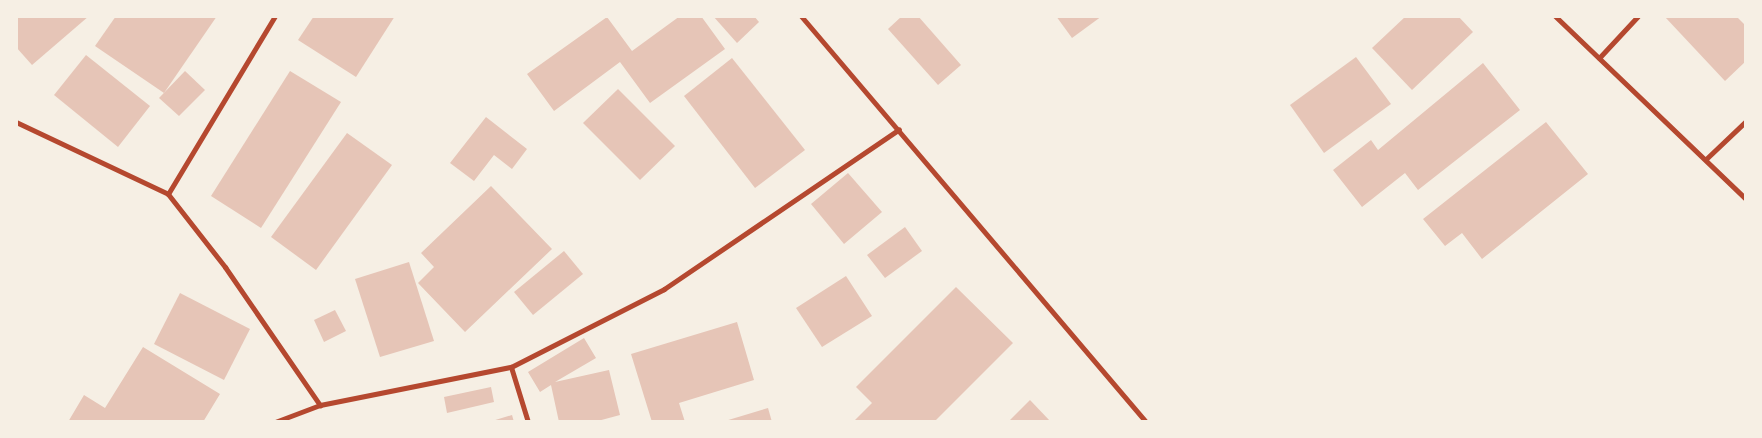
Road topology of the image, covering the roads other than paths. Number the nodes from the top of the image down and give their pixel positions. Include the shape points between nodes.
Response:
1 (275, 16) edge
2 (801, 16) edge
3 (1555, 16) edge
4 (1638, 16) edge
5 (1599, 58) junction
6 (1746, 121) edge
7 (16, 122) edge
8 (900, 129) junction
9 (1706, 158) junction
10 (168, 194) junction
11 (1746, 199) edge
12 (511, 367) junction
13 (320, 406) junction
14 (275, 422) edge
15 (528, 422) edge
16 (1146, 422) edge

1 - 10 street
2 - 8 street
3 - 5 street
4 - 5 street
5 - 9 street
6 - 9 street
7 - 10 street
8 - 12 street via 664,289
8 - 16 street
9 - 11 street
10 - 13 street via 225,267
12 - 13 street
12 - 15 street
13 - 14 street

